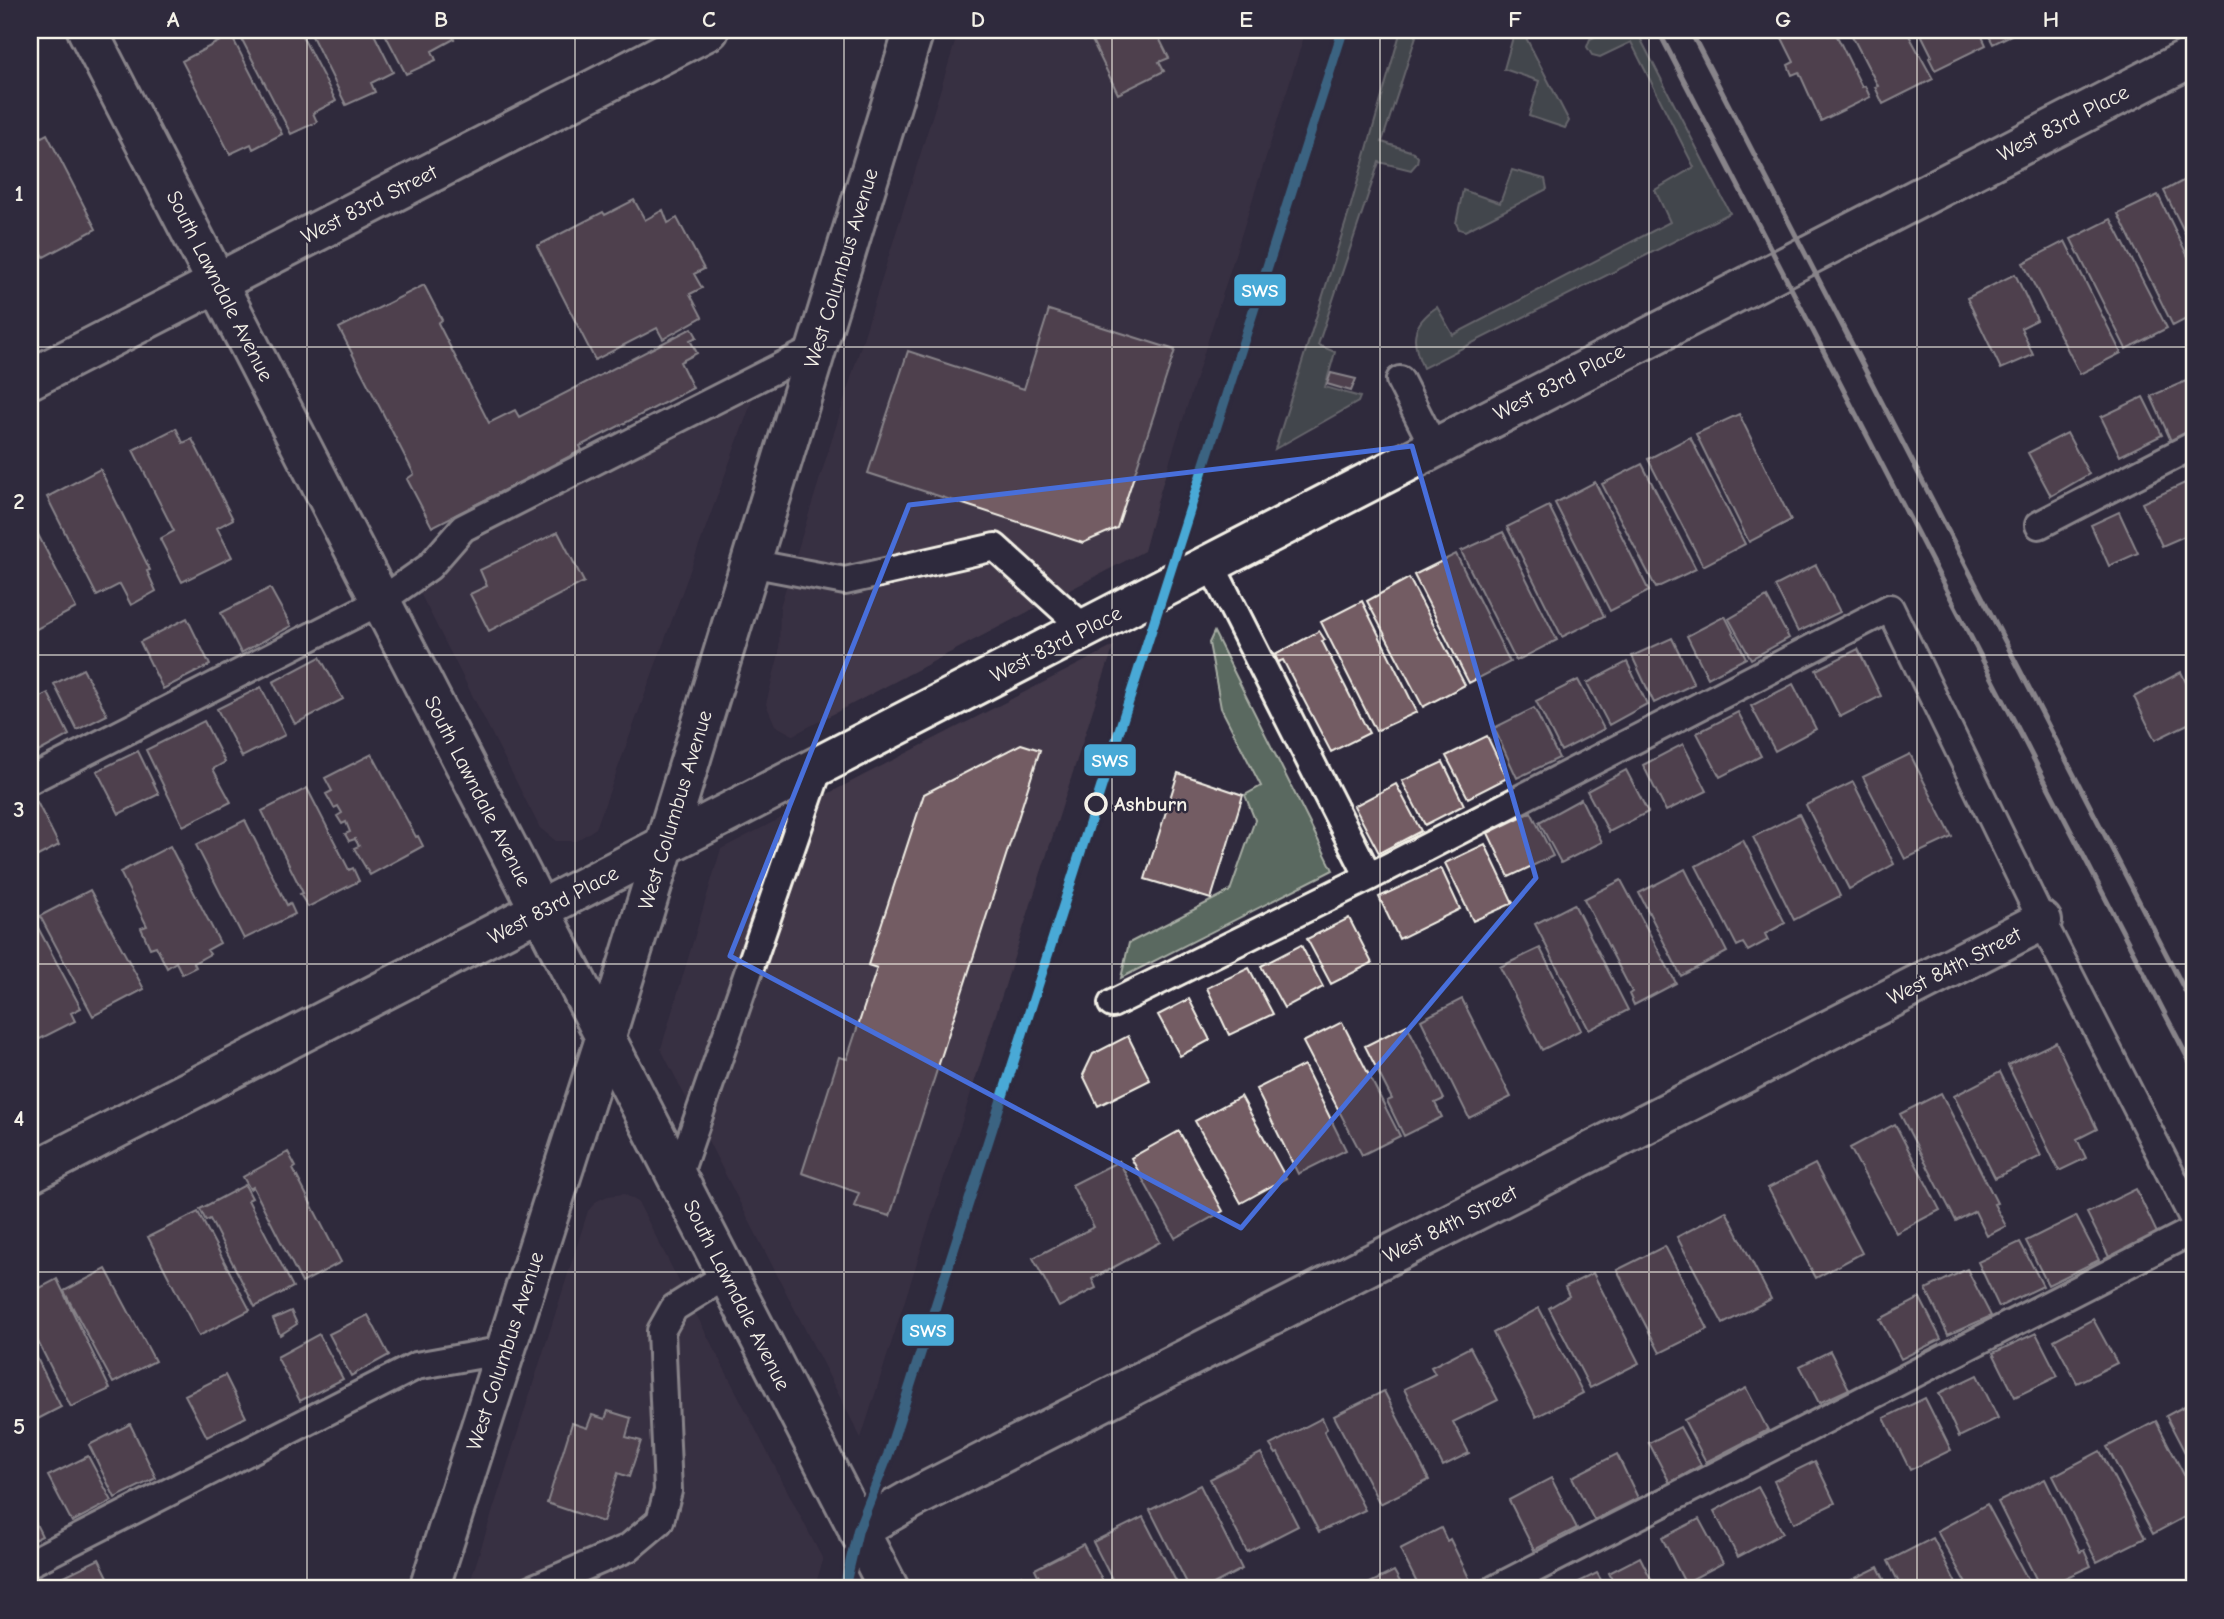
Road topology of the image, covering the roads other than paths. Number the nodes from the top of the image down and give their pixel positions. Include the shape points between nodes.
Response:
1 (87, 30) edge
2 (709, 30) edge
3 (914, 30) edge
4 (2194, 56) edge
5 (218, 283) junction
6 (817, 348) junction
7 (30, 379) edge
8 (1400, 380) dead end
9 (2194, 445) edge
10 (1434, 446) junction
11 (2039, 525) dead end
12 (1210, 562) junction
13 (750, 563) junction
14 (381, 601) junction
15 (1085, 629) junction
16 (818, 767) junction
17 (30, 780) edge
18 (663, 847) junction
19 (1369, 877) junction
20 (540, 912) junction
21 (2042, 921) junction
22 (1112, 1004) dead end
23 (605, 1039) junction
24 (30, 1173) edge
25 (677, 1179) junction
26 (2194, 1220) edge
27 (2194, 1230) edge
28 (727, 1275) junction
29 (505, 1350) junction
30 (859, 1530) junction
31 (30, 1563) edge
32 (429, 1589) edge
33 (532, 1589) edge
34 (889, 1589) edge
35 (1495, 1589) edge

1 - 5 street, South Lawndale Avenue
2 - 5 street, West 83rd Street
3 - 6 street, West Columbus Avenue
4 - 10 street, West 83rd Place
5 - 7 street, West 83rd Street
5 - 14 street, South Lawndale Avenue
6 - 13 street, West Columbus Avenue
6 - 14 lane via 463,528 429,567
8 - 10 lane
9 - 11 lane
10 - 12 street, West 83rd Place
12 - 15 street, West 83rd Place
12 - 19 lane
13 - 15 lane via 845,581 995,547
13 - 18 street, West Columbus Avenue
14 - 17 lane
14 - 20 street, South Lawndale Avenue
15 - 16 street, West 83rd Place
16 - 18 street, West 83rd Place
16 - 25 lane
18 - 20 street, West 83rd Place
18 - 23 street, West Columbus Avenue
19 - 21 lane via 1890,608
19 - 22 lane
20 - 23 street, South Lawndale Avenue
20 - 24 street, West 83rd Place
21 - 26 lane
21 - 30 street, West 84th Street
23 - 25 street, South Lawndale Avenue
23 - 29 street, West Columbus Avenue
25 - 28 street, South Lawndale Avenue
27 - 35 lane
28 - 30 street, South Lawndale Avenue
28 - 33 lane via 674,1308 661,1331 668,1491 660,1521 628,1548
29 - 31 lane via 415,1366
29 - 32 street, West Columbus Avenue
30 - 34 street, South Lawndale Avenue

